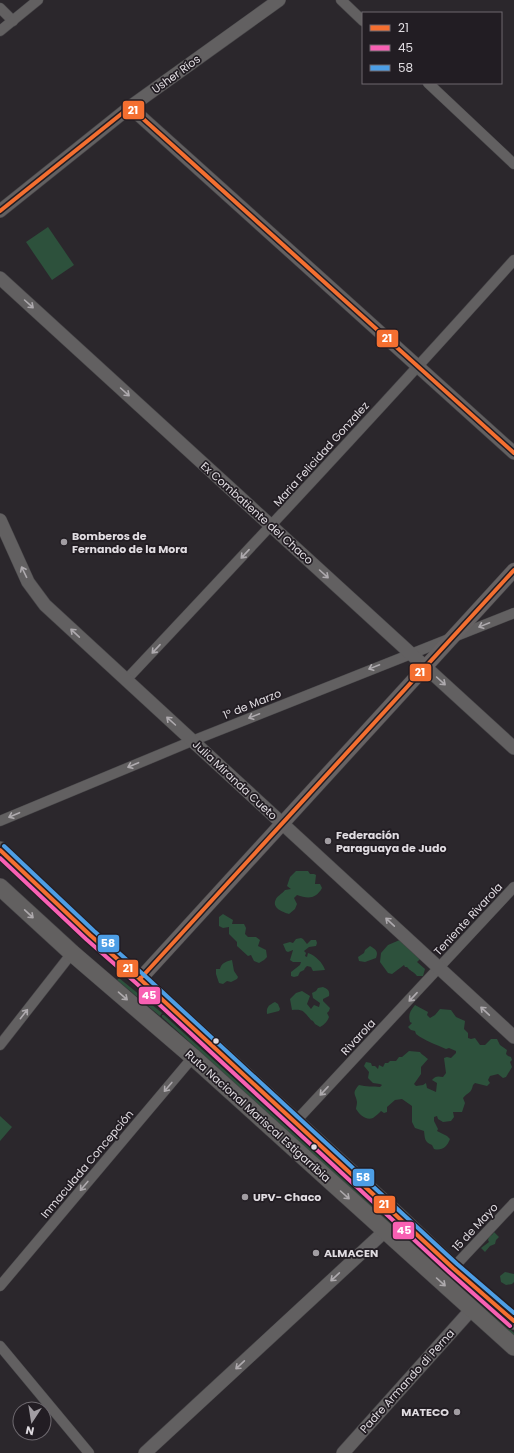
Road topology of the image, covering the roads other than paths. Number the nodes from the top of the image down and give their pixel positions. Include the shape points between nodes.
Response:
1 (38, 0) edge
2 (279, 0) edge
3 (341, 0) edge
4 (0, 8) edge
5 (362, 20) edge
6 (13, 21) junction
7 (0, 31) edge
8 (429, 84) edge
9 (130, 107) junction
10 (514, 164) edge
11 (0, 211) edge
12 (514, 260) edge
13 (0, 278) edge
14 (418, 366) junction
15 (514, 452) edge
16 (272, 526) junction
17 (1, 528) edge
18 (514, 570) edge
19 (514, 613) edge
20 (454, 637) junction
21 (411, 653) junction
22 (426, 667) junction
23 (126, 680) junction
24 (192, 740) junction
25 (514, 748) edge
26 (0, 821) edge
27 (283, 824) junction
28 (0, 850) edge
29 (0, 887) edge
30 (514, 887) edge
31 (72, 953) junction
32 (114, 956) junction
33 (439, 968) junction
34 (98, 975) junction
35 (140, 979) junction
36 (514, 1037) edge
37 (0, 1045) edge
38 (193, 1057) junction
39 (295, 1122) junction
40 (514, 1203) edge
41 (385, 1231) junction
42 (453, 1268) junction
43 (0, 1286) edge
44 (471, 1310) junction
45 (514, 1321) edge
46 (0, 1346) edge
47 (514, 1347) edge
48 (89, 1453) edge
49 (145, 1453) edge
50 (343, 1453) edge

1 - 6 street
2 - 9 street, Usher Ríos
3 - 5 street
4 - 6 street
6 - 7 street
8 - 10 street
9 - 11 street, Usher Ríos
9 - 14 street
12 - 14 street, Maria Felicidad Gonzalez
13 -> 16 street, Ex Combatiente del Chaco
14 - 15 street
14 - 16 street, Maria Felicidad Gonzalez
16 -> 21 street, Ex Combatiente del Chaco
16 -> 23 street, Maria Felicidad Gonzalez
23 -> 17 street, Julia Miranda Cueto via 45,605 28,582
18 - 20 main road
19 -> 20 street, 1º de Marzo
20 - 21 street, 1º de Marzo
20 - 22 main road
21 - 22 street, Ex Combatiente del Chaco
21 -> 24 street, 1º de Marzo
22 -> 25 street, Ex Combatiente del Chaco
22 - 27 main road
24 -> 23 street, Julia Miranda Cueto
24 -> 26 street, 1º de Marzo
24 - 27 street, Julia Miranda Cueto
33 -> 27 street, Julia Miranda Cueto
27 - 35 main road
28 - 32 highway, Ruta Nacional Mariscal Estigarribia
29 -> 31 highway, Ruta Nacional Mariscal Estigarribia
30 - 33 street, Teniente Rivarola
31 - 34 highway, Ruta Nacional Mariscal Estigarribia
37 -> 31 street
32 - 34 highway
32 - 35 highway, Ruta Nacional Mariscal Estigarribia
36 -> 33 street, Julia Miranda Cueto
33 -> 39 street, Rivarola
34 -> 38 highway, Ruta Nacional Mariscal Estigarribia
35 - 39 highway, Ruta Nacional Mariscal Estigarribia
38 -> 41 highway, Ruta Nacional Mariscal Estigarribia
38 -> 43 street, Inmaculada Concepción
39 - 42 highway, Ruta Nacional Mariscal Estigarribia
40 - 42 street, 15 de Mayo
41 -> 44 highway, Ruta Nacional Mariscal Estigarribia
41 -> 49 street
42 - 45 highway, Ruta Nacional Mariscal Estigarribia
44 - 47 highway, Ruta Nacional Mariscal Estigarribia
44 - 50 street, Padre Armando di Perna
46 - 48 street

